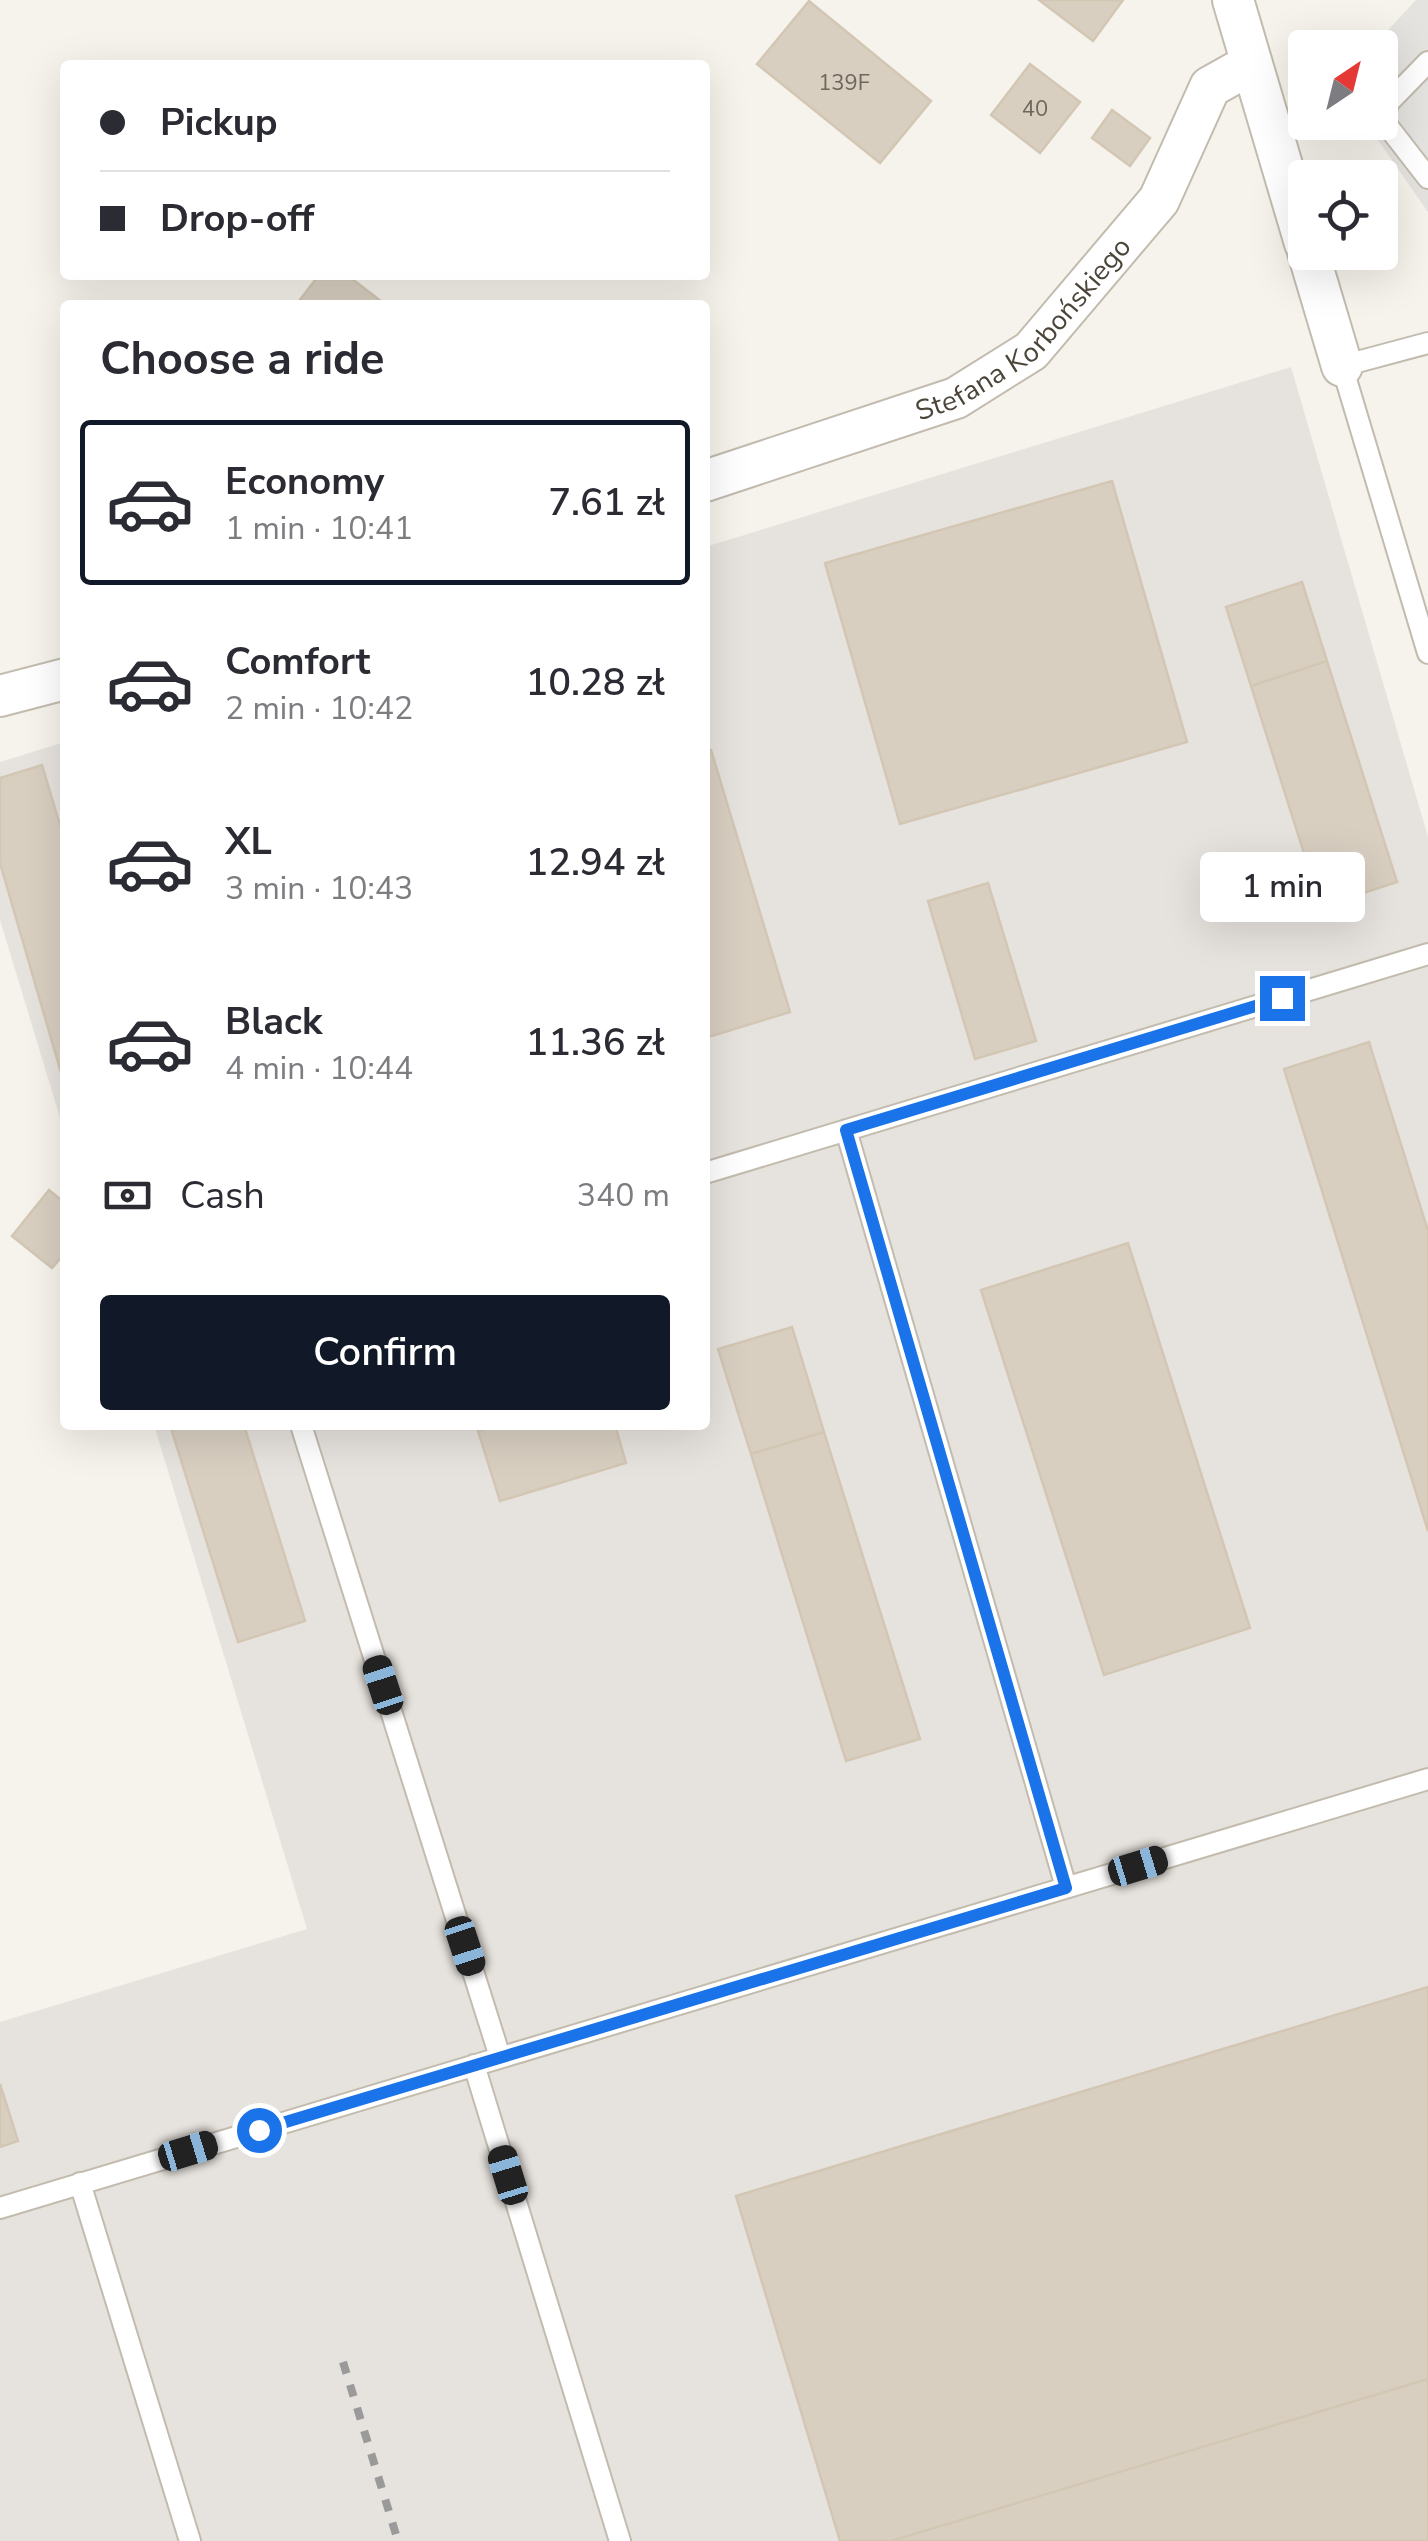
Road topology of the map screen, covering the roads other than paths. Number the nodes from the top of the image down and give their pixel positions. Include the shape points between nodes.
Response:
1 (1233, 0) edge
2 (1428, 62) edge
3 (1251, 64) junction
4 (1428, 178) edge
5 (1288, 187) edge
6 (1313, 270) edge
7 (1428, 344) edge
8 (1342, 366) junction
9 (710, 478) edge
10 (1428, 653) edge
11 (60, 681) edge
12 (0, 696) edge
13 (1428, 954) edge
14 (846, 1130) junction
15 (710, 1171) edge
16 (303, 1430) edge
17 (1428, 1778) edge
18 (1066, 1888) junction
19 (500, 2057) junction
20 (474, 2066) junction
21 (80, 2183) junction
22 (0, 2208) edge
23 (190, 2541) edge
24 (620, 2541) edge

1 - 3 street
2 - 4 lane via 1388,103 1383,120
3 - 5 street
3 - 9 street, Stefana Korbońskiego via 1210,87 1159,200 1031,351 956,398
6 - 8 street
7 - 8 lane
8 - 10 lane
11 - 12 street
13 - 14 lane
14 - 15 lane
14 - 18 lane
16 - 19 lane
17 - 18 lane
18 - 19 lane
19 - 20 lane
20 - 21 lane
20 - 24 lane
21 - 22 lane
21 - 23 lane

